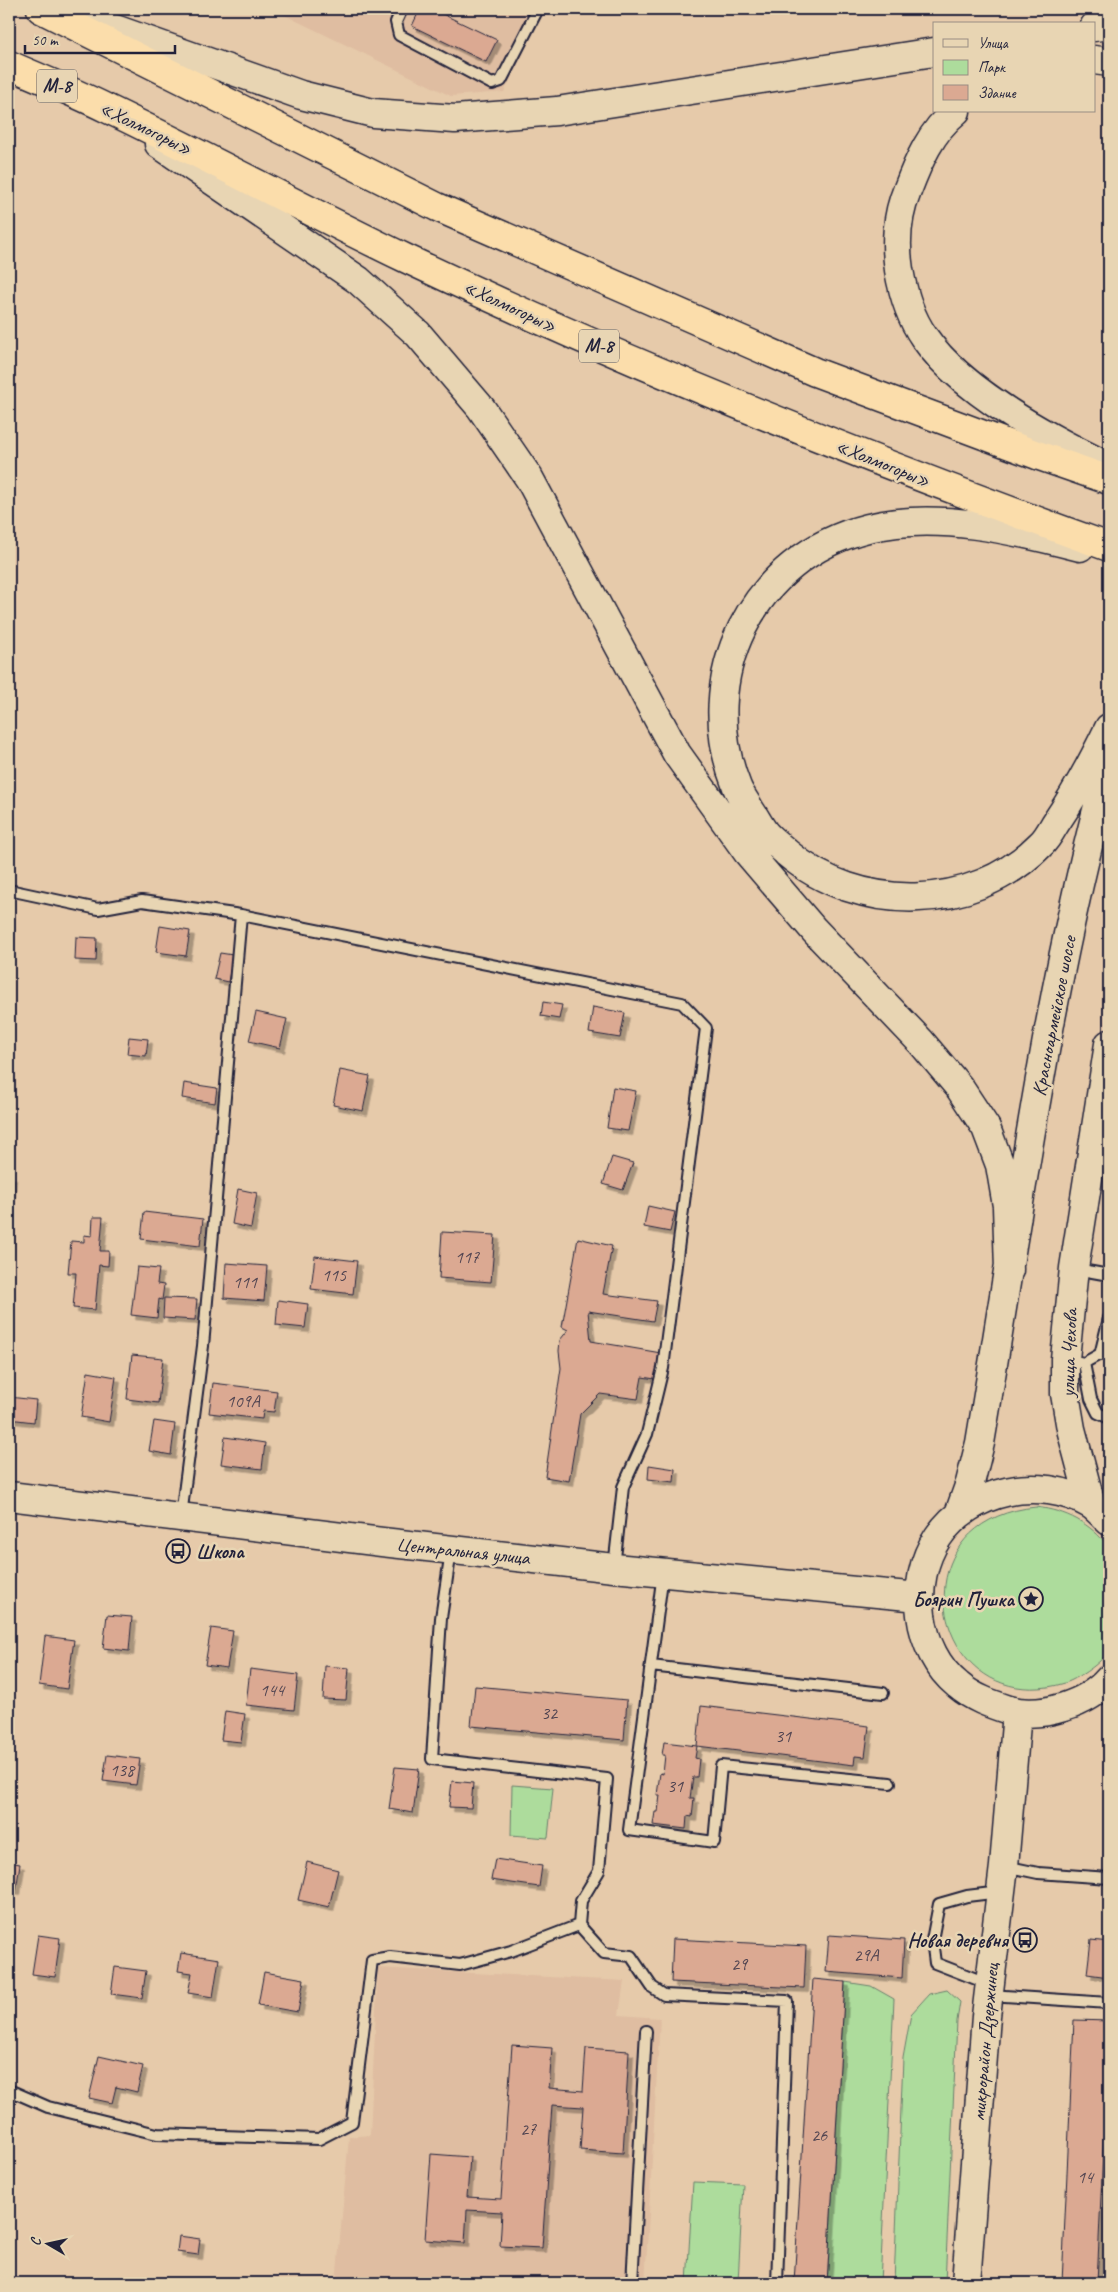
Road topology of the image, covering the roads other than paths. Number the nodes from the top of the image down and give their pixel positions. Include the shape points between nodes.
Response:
1 (41, 9) edge
2 (58, 9) edge
3 (402, 9) edge
4 (538, 9) edge
5 (1109, 25) edge
6 (1096, 27) edge
7 (933, 52) edge
8 (1096, 60) edge
9 (1109, 62) edge
10 (9, 65) edge
11 (105, 107) junction
12 (955, 112) edge
13 (1109, 467) edge
14 (1109, 480) edge
15 (1109, 547) edge
16 (1109, 555) edge
17 (1109, 728) edge
18 (1109, 764) edge
19 (9, 890) edge
20 (241, 915) junction
21 (1109, 1044) edge
22 (1109, 1127) edge
23 (1085, 1199) junction
24 (1074, 1268) junction
25 (1009, 1270) junction
26 (1109, 1275) edge
27 (1109, 1318) edge
28 (1109, 1349) edge
29 (1100, 1355) junction
30 (1075, 1361) junction
31 (1109, 1418) edge
32 (9, 1496) edge
33 (1100, 1513) edge
34 (959, 1514) junction
35 (181, 1517) junction
36 (451, 1550) junction
37 (614, 1568) junction
38 (663, 1572) junction
39 (919, 1597) junction
40 (651, 1666) junction
41 (1109, 1679) edge
42 (883, 1694) dead end
43 (1017, 1712) junction
44 (890, 1783) dead end
45 (1109, 1878) edge
46 (1002, 1879) junction
47 (579, 1925) junction
48 (988, 1989) junction
49 (1109, 2003) edge
50 (646, 2031) dead end
51 (9, 2090) edge
52 (632, 2283) edge
53 (777, 2283) edge
54 (966, 2283) edge

1 - 14 highway via 437,207 816,372
2 - 7 main road via 301,95 373,113 455,119 557,111
3 - 4 lane via 396,22 399,35 492,84 501,81
5 - 6 main road
8 - 9 main road
10 - 11 highway, «Холмогоры» / М-8
11 - 15 highway, «Холмогоры» / М-8 via 404,257 618,355 961,494
11 - 25 main road via 358,280 418,334 481,408 529,478 677,754 748,853 814,930 921,1042 959,1087 986,1128 1000,1165 1006,1198
12 - 13 main road via 946,119 919,159 901,205 897,252 904,296 924,337 958,375 1005,410
16 - 17 main road via 1037,536 972,524 918,522 868,528 836,539 790,567 760,597 734,644 722,692 724,743 738,788 764,833 801,864 839,884 873,895 940,897 974,888 1007,871 1041,845 1077,793
18 - 25 main road, Красноармейское шоссе via 1089,838 1054,1004
19 - 20 lane via 98,908 142,901
20 - 35 lane via 203,1346
20 - 37 lane via 682,1003 706,1028 664,1368 647,1434 623,1488
21 - 23 main road
22 - 23 main road
23 - 24 main road, улица Чехова
24 - 26 lane
24 - 30 main road, улица Чехова
25 - 34 main road via 980,1443
27 - 29 lane
28 - 29 lane
29 - 30 lane
30 - 31 lane via 1098,1413
30 - 33 main road, улица Чехова via 1065,1394 1071,1429
32 - 35 main road, Центральная улица
33 - 34 main road via 1058,1491 1023,1488 989,1496
34 - 39 main road via 938,1538 924,1566
35 - 36 main road, Центральная улица
36 - 37 main road, Центральная улица
36 - 47 lane via 441,1618 432,1759 606,1779 599,1871 581,1901
37 - 38 main road, Центральная улица
38 - 39 main road, Центральная улица
38 - 40 lane
39 - 43 main road via 923,1630 936,1660 958,1685 986,1703
40 - 42 lane
40 - 44 lane via 629,1830 714,1842 721,1766
41 - 43 main road via 1100,1690 1061,1709
43 - 46 main road, микрорайон Дзержинец
45 - 46 lane via 1038,1873
46 - 48 main road, микрорайон Дзержинец
46 - 48 lane via 967,1896 939,1904 932,1940 935,1963
47 - 51 lane via 511,1951 460,1965 390,1957 372,1960 352,2122 319,2139 157,2134 48,2107
47 - 53 lane via 604,1953 631,1956 652,1986 664,1995 787,2001
48 - 49 lane
48 - 54 main road, микрорайон Дзержинец
50 - 52 lane

